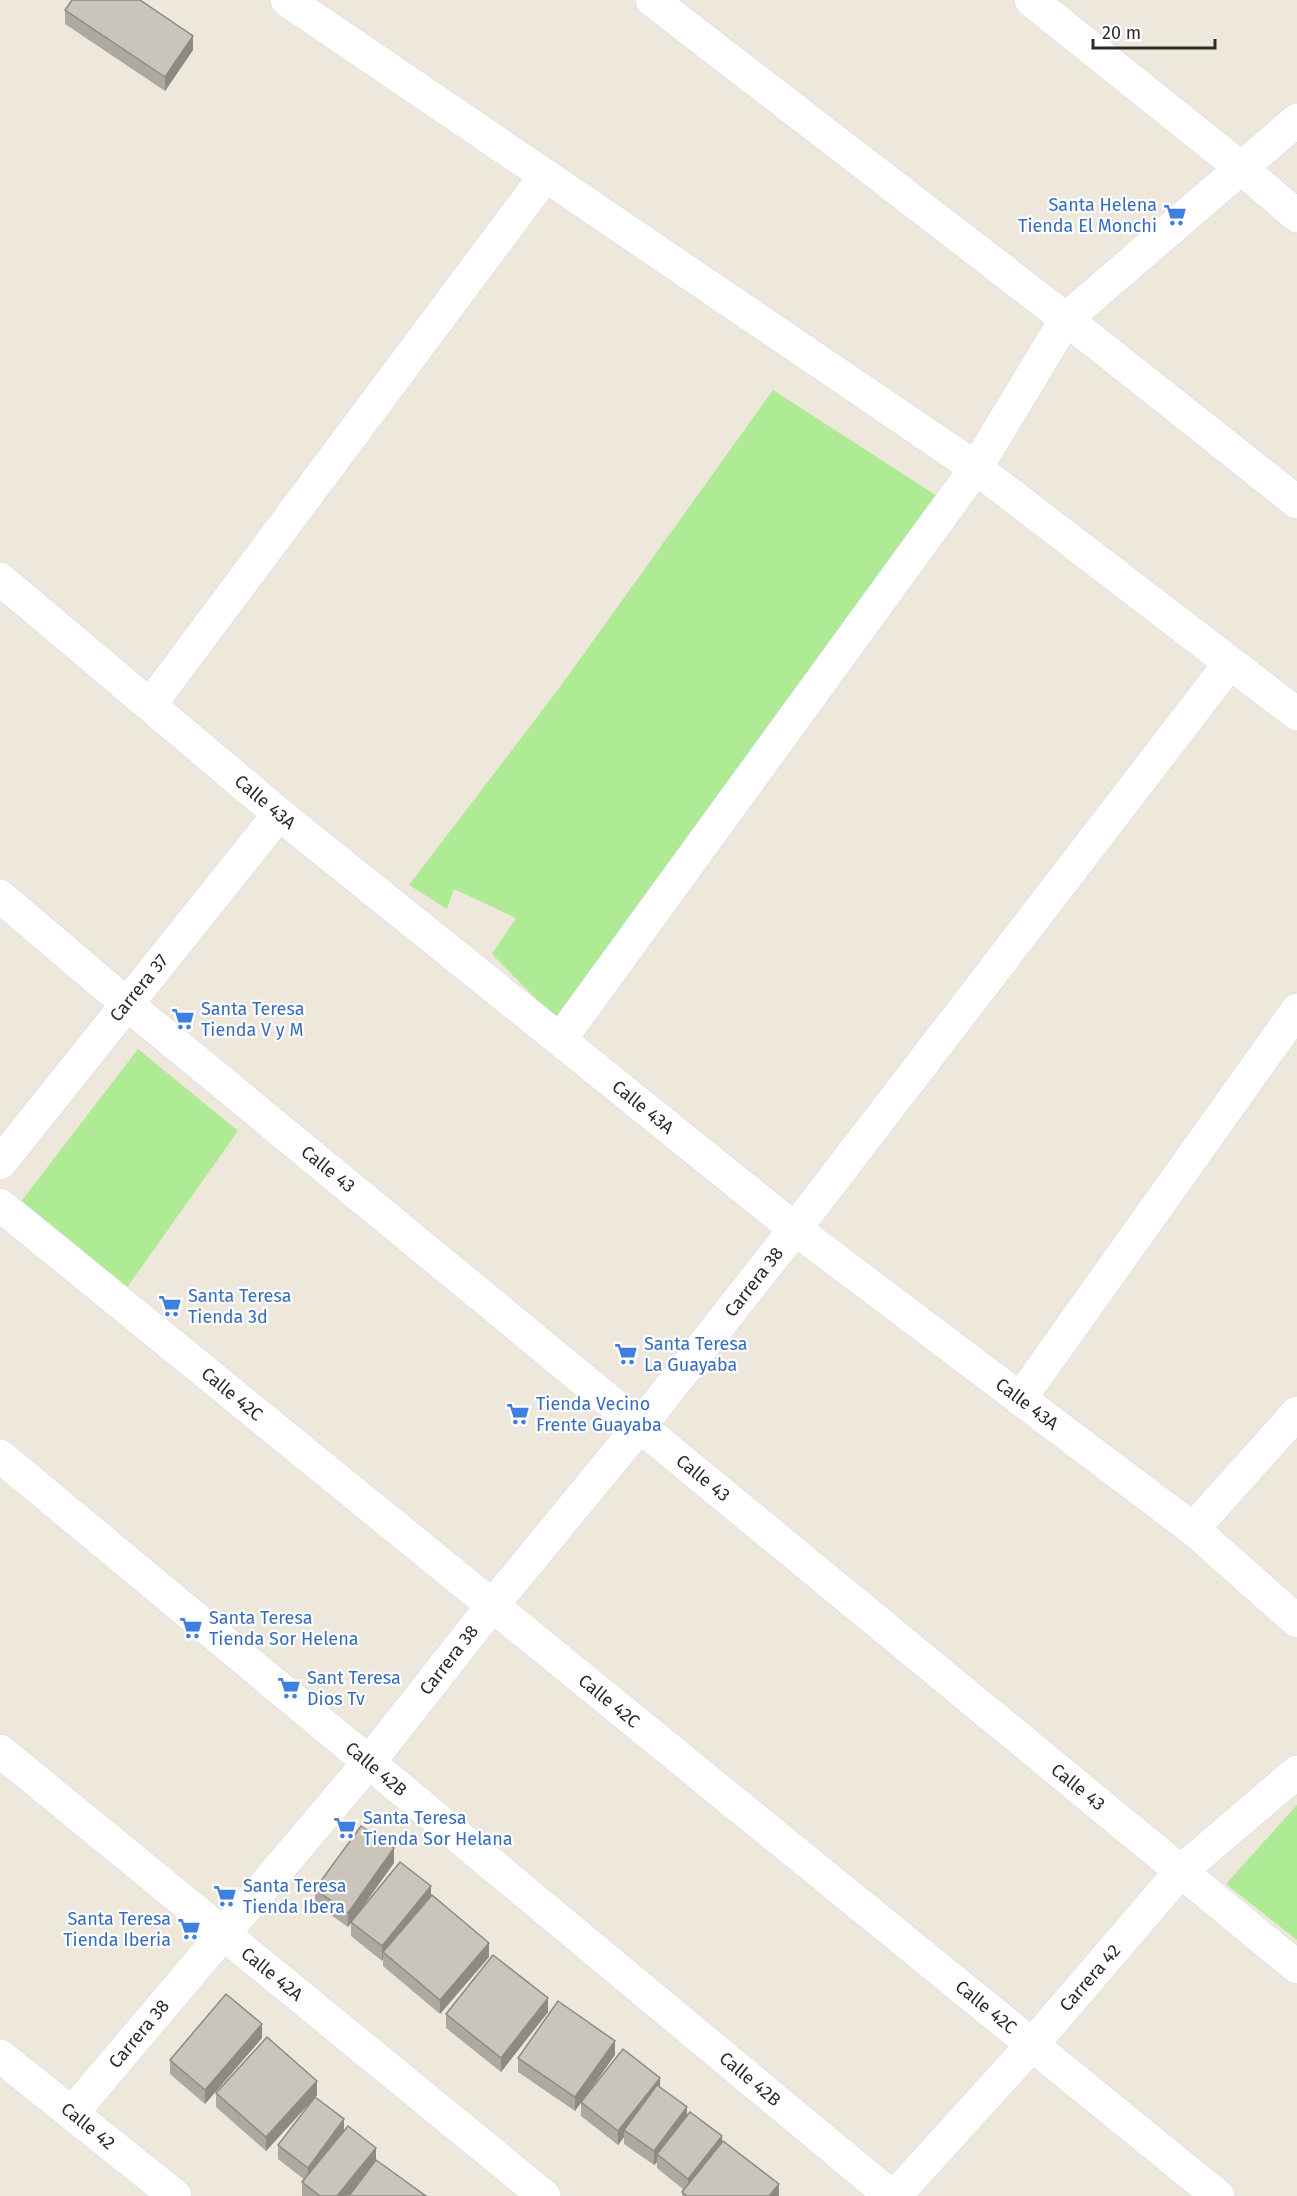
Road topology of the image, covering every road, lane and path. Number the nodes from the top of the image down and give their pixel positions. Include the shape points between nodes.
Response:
1 (287, 0) edge
2 (652, 0) edge
3 (1031, 0) edge
4 (1297, 120) edge
5 (1241, 168) junction
6 (545, 176) junction
7 (1297, 216) edge
8 (1066, 319) junction
9 (976, 468) junction
10 (1297, 502) edge
11 (0, 579) edge
12 (1230, 663) junction
13 (150, 705) junction
14 (1297, 714) edge
15 (279, 814) junction
16 (0, 896) edge
17 (127, 1004) junction
18 (1297, 1010) edge
19 (560, 1040) junction
20 (0, 1163) edge
21 (0, 1205) edge
22 (795, 1229) junction
23 (1020, 1399) junction
24 (1297, 1413) edge
25 (640, 1426) junction
26 (0, 1456) edge
27 (1193, 1529) junction
28 (492, 1606) junction
29 (1297, 1621) edge
30 (0, 1751) edge
31 (369, 1762) junction
32 (1297, 1773) edge
33 (1181, 1871) junction
34 (223, 1934) junction
35 (1297, 1967) edge
36 (1032, 2045) junction
37 (0, 2056) edge
38 (72, 2113) junction
39 (858, 2186) edge
40 (165, 2193) edge
41 (544, 2196) edge
42 (893, 2196) edge
43 (1218, 2196) edge

1 - 6 street
2 - 8 street
3 - 5 street
4 - 5 street
5 - 7 street
5 - 8 street
6 - 9 street
6 - 13 street
8 - 9 street
8 - 10 street
9 - 12 street
9 - 19 street
11 - 13 street, Calle 43A
12 - 14 street
12 - 22 street, Carrera 38
13 - 15 street, Calle 43A
15 - 17 street, Carrera 37
15 - 19 street, Calle 43A
16 - 17 street, Calle 43
17 - 20 street, Carrera 37
17 - 25 street, Calle 43
18 - 23 street
19 - 22 street, Calle 43A
21 - 28 street, Calle 42C
22 - 23 street, Calle 43A
22 - 25 street, Carrera 38
23 - 27 street, Calle 43A
24 - 27 street
25 - 28 street, Carrera 38
25 - 33 street, Calle 43
26 - 31 street, Calle 42B
27 - 29 street, Calle 43A
28 - 31 street, Carrera 38
28 - 36 street, Calle 42C
30 - 34 street, Calle 42A
31 - 34 street, Carrera 38
31 - 39 street, Calle 42B
32 - 33 street, Carrera 42
33 - 35 street, Calle 43
33 - 36 street, Carrera 42
34 - 38 street, Carrera 38
34 - 41 street, Calle 42A
36 - 42 street, Carrera 42
36 - 43 street, Calle 42C
37 - 38 street, Calle 42
38 - 40 street, Calle 42
39 - 42 street, Calle 42B

